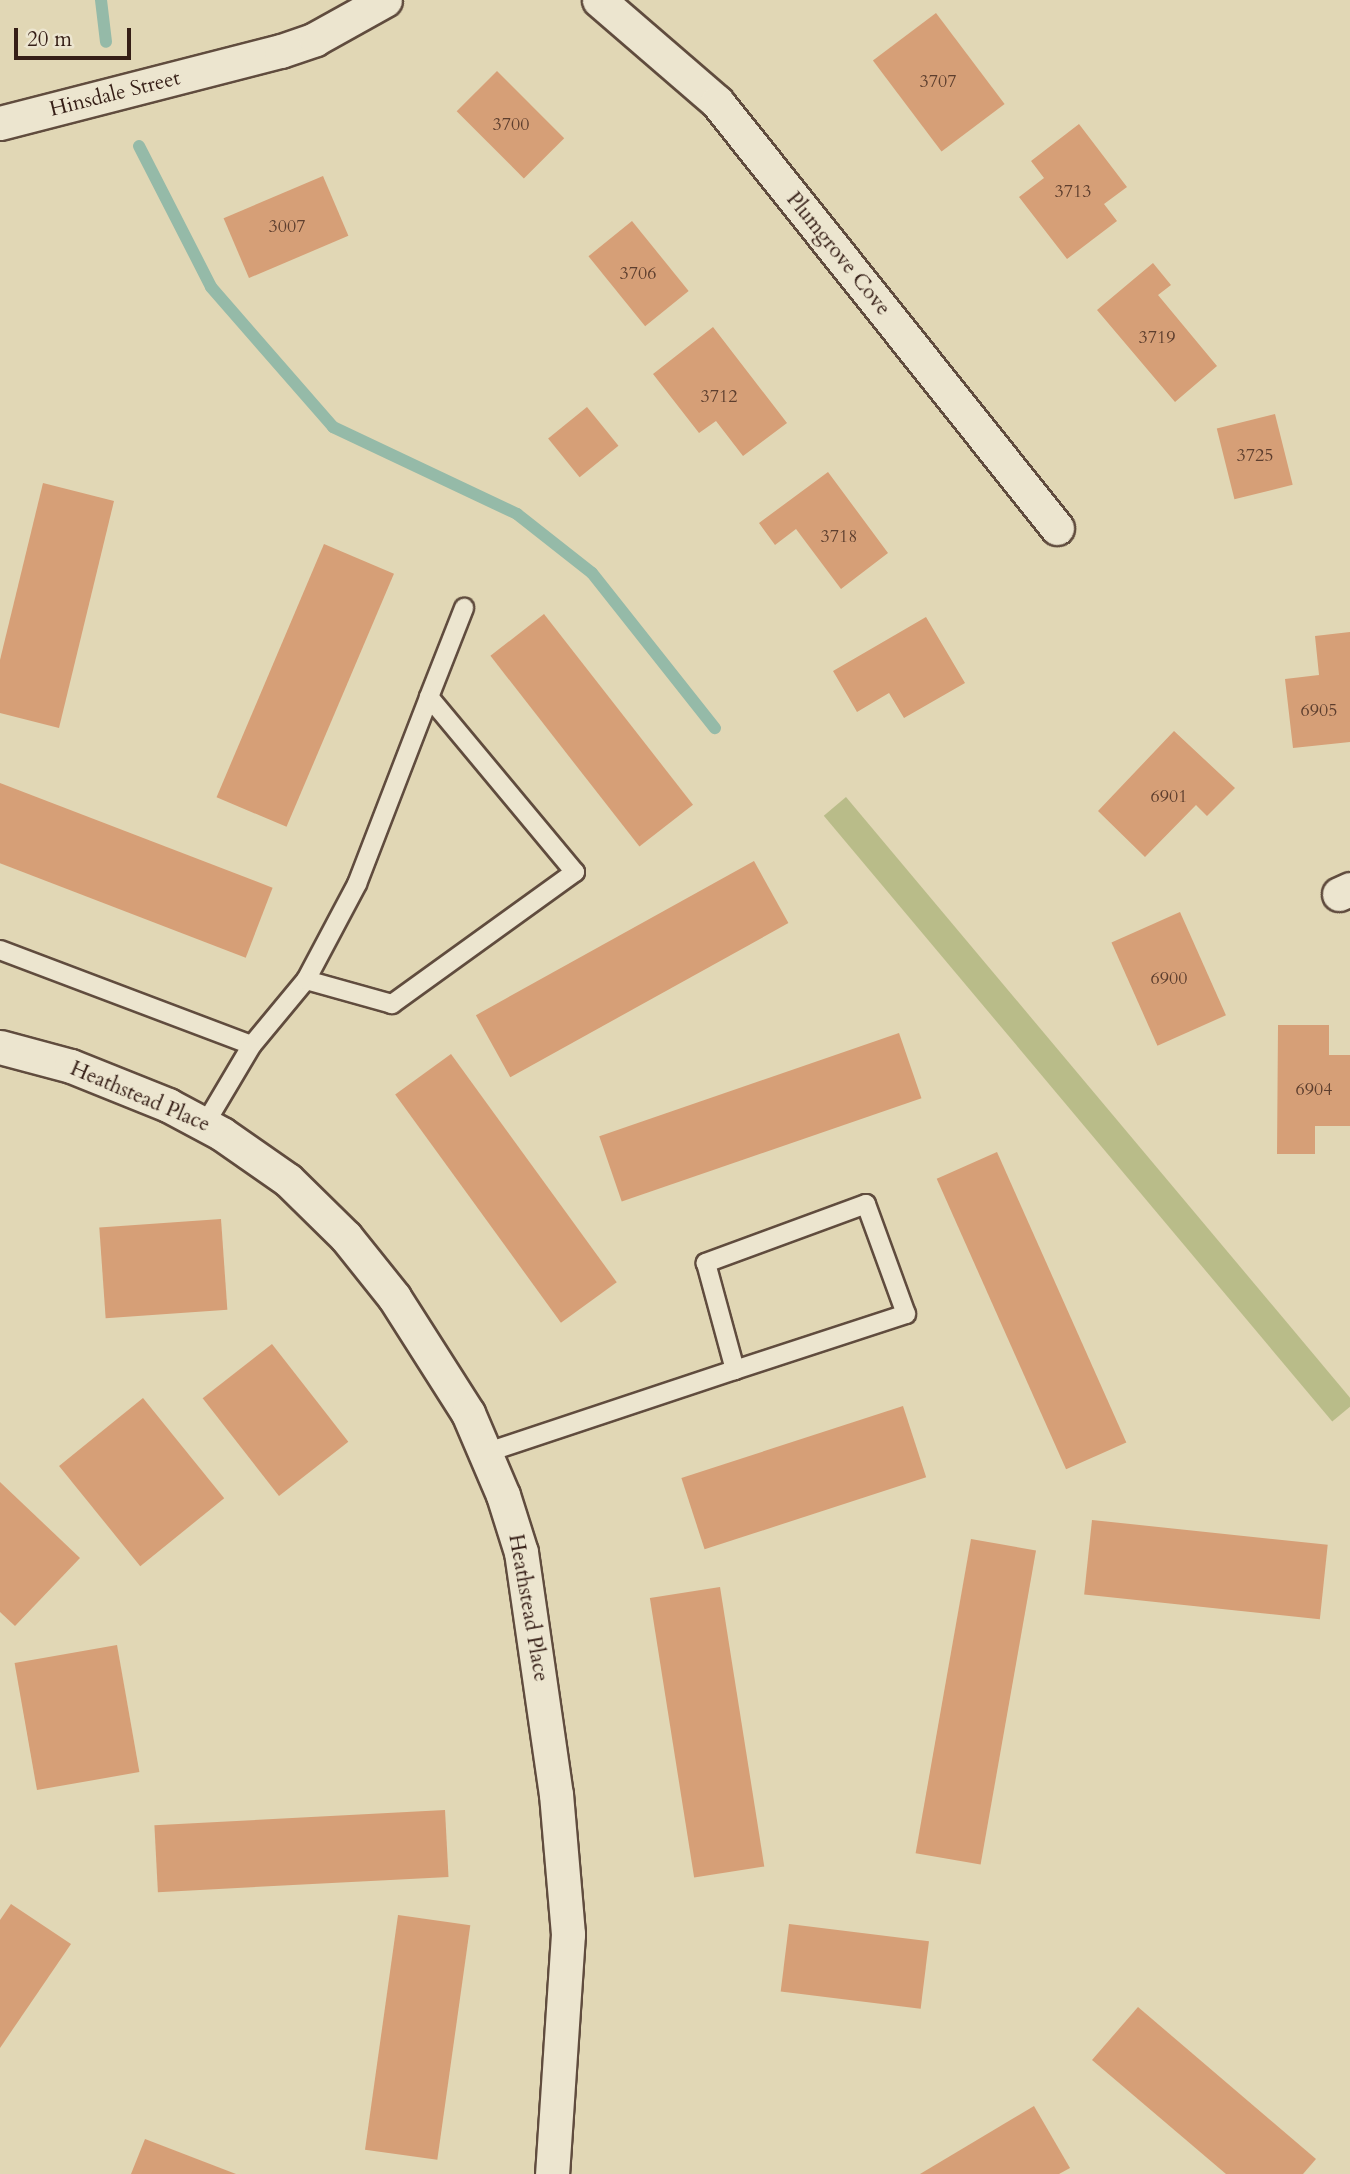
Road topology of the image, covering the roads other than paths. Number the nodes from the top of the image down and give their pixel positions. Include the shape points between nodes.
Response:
1 (385, 0) edge
2 (599, 0) edge
3 (0, 123) edge
4 (1057, 528) dead end
5 (464, 608) dead end
6 (429, 697) junction
7 (0, 950) edge
8 (306, 981) junction
9 (252, 1045) junction
10 (0, 1047) edge
11 (205, 1124) junction
12 (735, 1370) junction
13 (485, 1453) junction
14 (552, 2174) edge

1 - 3 street, Hinsdale Street via 281,51
2 - 4 street, Plumgrove Cove via 717,102
5 - 6 lane
6 - 8 lane via 357,884
6 - 8 lane via 575,872 392,1004
7 - 9 lane
8 - 9 lane
9 - 11 lane
10 - 11 street, Heathstead Place via 71,1066
11 - 13 street, Heathstead Place via 288,1180 346,1237 438,1361
12 - 12 lane via 906,1314 866,1204 706,1263
12 - 13 lane
13 - 14 street, Heathstead Place via 521,1552 556,1794 568,1934

